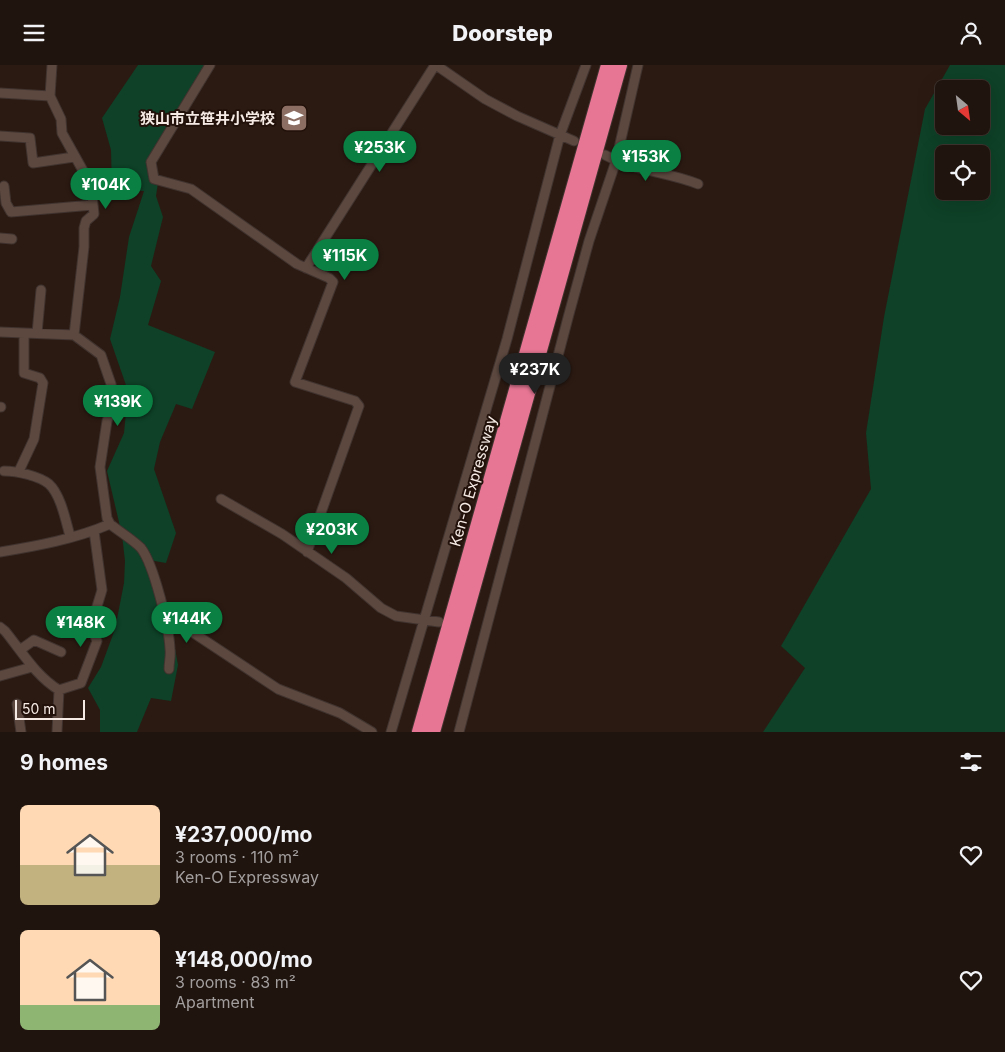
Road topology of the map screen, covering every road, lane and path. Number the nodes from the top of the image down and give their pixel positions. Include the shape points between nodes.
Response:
1 (52, 65) edge
2 (210, 65) edge
3 (436, 65) edge
4 (586, 65) edge
5 (608, 65) edge
6 (620, 65) edge
7 (638, 65) edge
8 (0, 93) edge
9 (50, 96) junction
10 (560, 135) junction
11 (0, 136) edge
12 (574, 141) dead end
13 (605, 155) dead end
14 (74, 157) junction
15 (616, 161) junction
16 (698, 184) dead end
17 (4, 186) dead end
18 (93, 205) junction
19 (0, 238) edge
20 (12, 239) dead end
21 (306, 268) junction
22 (41, 290) dead end
23 (0, 332) edge
24 (24, 333) junction
25 (37, 333) junction
26 (74, 335) junction
27 (4, 471) dead end
28 (19, 471) junction
29 (221, 499) dead end
30 (110, 524) junction
31 (94, 531) junction
32 (70, 536) junction
33 (0, 552) edge
34 (307, 552) junction
35 (165, 614) junction
36 (424, 621) junction
37 (439, 622) dead end
38 (0, 627) edge
39 (20, 650) junction
40 (61, 651) dead end
41 (32, 667) junction
42 (169, 669) dead end
43 (0, 676) edge
44 (59, 690) junction
45 (17, 704) dead end
46 (20, 732) edge
47 (57, 732) edge
48 (372, 732) edge
49 (391, 732) edge
50 (419, 732) edge
51 (433, 732) edge
52 (459, 732) edge

1 - 9 street
2 - 21 street via 151,162 154,179 192,189
3 - 10 street via 485,99
3 - 21 street
4 - 10 street
5 - 50 highway, Ken-O Expressway
6 - 51 highway, Ken-O Expressway
7 - 15 street
8 - 9 street
9 - 14 street
10 - 12 street
10 - 36 street via 507,339
11 - 14 street via 30,138 33,163
13 - 15 street
14 - 18 street via 91,185
15 - 16 street
15 - 52 street via 589,241
17 - 18 street via 11,212
18 - 26 street via 94,214 84,228
19 - 20 street
21 - 34 street via 333,282 295,382 355,401 359,406
22 - 25 street
23 - 24 street
24 - 25 street
24 - 28 street via 24,373 40,378 43,383 34,439
25 - 26 street
26 - 30 street via 101,355 114,401 107,421 100,467
27 - 28 street
28 - 32 street via 50,485 62,506
29 - 34 street
30 - 31 street
30 - 35 street via 142,550
31 - 32 street
31 - 44 street via 102,590 90,626 97,641 81,683
32 - 33 street
34 - 36 street via 346,578 381,608 396,616
35 - 42 street
35 - 48 street via 278,689 340,713
36 - 37 street
36 - 49 street
38 - 39 street
39 - 40 street via 34,640
39 - 41 street
41 - 43 street
41 - 44 street
44 - 47 street
45 - 46 street

